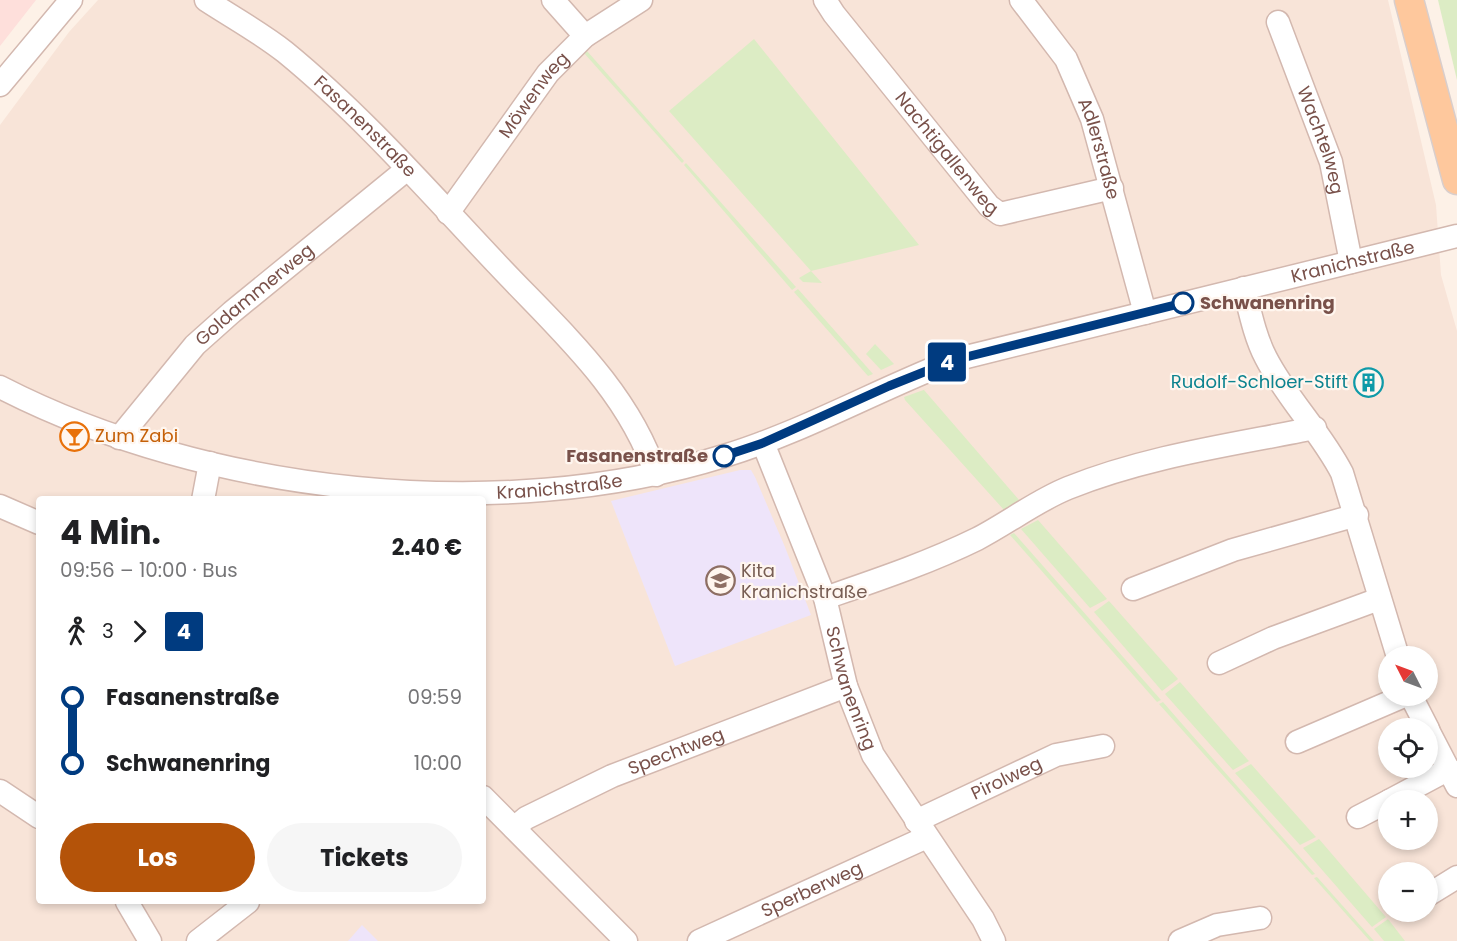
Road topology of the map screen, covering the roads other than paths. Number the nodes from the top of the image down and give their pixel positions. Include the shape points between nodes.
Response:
1 (71, 0) edge
2 (206, 0) edge
3 (553, 0) edge
4 (641, 0) edge
5 (825, 0) edge
6 (1021, 0) edge
7 (1409, 0) edge
8 (1278, 22) dead end
9 (585, 36) junction
10 (0, 85) edge
11 (406, 170) junction
12 (1457, 180) edge
13 (1112, 188) junction
14 (448, 213) junction
15 (1457, 236) edge
16 (1351, 262) junction
17 (1244, 288) junction
18 (1145, 313) junction
19 (0, 387) edge
20 (1315, 428) junction
21 (119, 438) junction
22 (763, 443) junction
23 (210, 464) junction
24 (656, 475) junction
25 (204, 496) edge
26 (439, 496) edge
27 (0, 506) edge
28 (1357, 514) junction
29 (36, 522) edge
30 (1133, 589) dead end
31 (825, 598) junction
32 (1379, 599) junction
33 (1394, 646) edge
34 (1219, 663) dead end
35 (846, 686) junction
36 (1381, 706) edge
37 (1297, 742) dead end
38 (1102, 746) dead end
39 (1438, 749) edge
40 (1453, 778) edge
41 (1420, 790) edge
42 (0, 791) edge
43 (486, 800) edge
44 (1378, 807) edge
45 (36, 815) edge
46 (1358, 817) dead end
47 (514, 828) junction
48 (921, 829) junction
49 (1457, 877) edge
50 (1438, 889) edge
51 (128, 904) edge
52 (245, 904) edge
53 (1260, 918) dead end
54 (150, 941) edge
55 (198, 941) edge
56 (626, 941) edge
57 (699, 941) edge
58 (994, 941) edge
59 (1180, 941) edge

1 - 10 street
2 - 11 street, Fasanenstraße via 312,75
3 - 9 street
4 - 9 street, Möwenweg
5 - 13 street, Nachtigallenweg via 989,206 1000,214
6 - 13 street, Adlerstraße via 1066,59 1092,118
7 - 12 main road
8 - 16 street, Wachtelweg via 1331,162
9 - 14 street, Möwenweg via 527,100
11 - 14 street, Fasanenstraße
11 - 21 street, Goldammerweg via 195,345
13 - 18 street, Adlerstraße
14 - 24 street, Fasanenstraße via 599,372 646,445
15 - 16 street, Kranichstraße
16 - 17 street, Kranichstraße
17 - 18 street, Kranichstraße
17 - 20 street via 1266,359
18 - 22 street, Kranichstraße via 954,360
19 - 21 street, Kranichstraße
20 - 28 street via 1342,473
20 - 31 street via 1128,466 1066,489 953,551
21 - 23 street, Kranichstraße
22 - 24 street, Kranichstraße
22 - 31 street, Schwanenring
23 - 25 street
23 - 26 street, Kranichstraße via 327,484
24 - 26 street, Kranichstraße via 525,493
27 - 29 street
28 - 30 street via 1233,550
28 - 32 street
31 - 35 street, Schwanenring
32 - 33 street
32 - 34 street via 1273,638
35 - 47 street, Spechtweg via 612,776 526,818
35 - 48 street, Schwanenring via 873,754
36 - 37 street
38 - 48 street, Pirolweg via 1056,755
39 - 40 street
40 - 41 street
42 - 45 street
43 - 47 street
44 - 46 street
47 - 56 street
48 - 57 street, Sperberweg
48 - 58 street, Schwanenring
49 - 50 street
51 - 54 street
52 - 55 street
53 - 59 street via 1217,925

